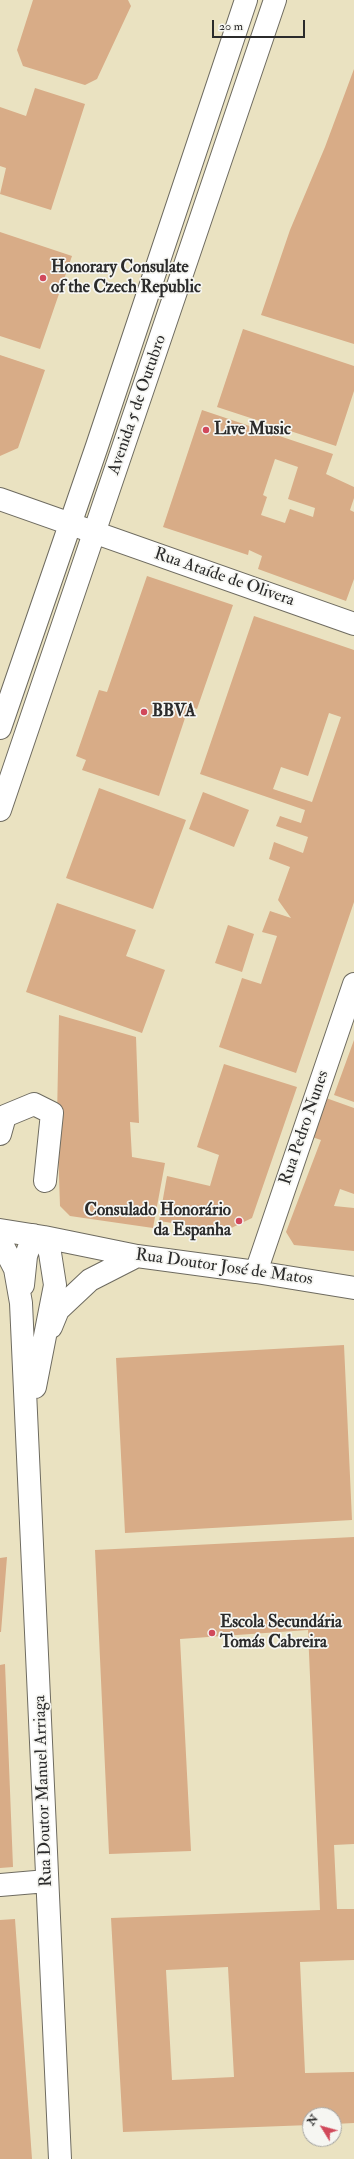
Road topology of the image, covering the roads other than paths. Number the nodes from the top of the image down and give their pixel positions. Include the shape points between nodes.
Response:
1 (246, 0) edge
2 (275, 0) edge
3 (0, 499) edge
4 (71, 523) junction
5 (95, 533) junction
6 (354, 624) edge
7 (0, 728) edge
8 (0, 810) edge
9 (354, 984) edge
10 (0, 1134) edge
11 (45, 1180) dead end
12 (0, 1230) edge
13 (39, 1236) junction
14 (0, 1240) edge
15 (138, 1256) junction
16 (256, 1272) junction
17 (354, 1288) edge
18 (21, 1302) junction
19 (42, 1347) junction
20 (28, 1424) junction
21 (48, 1881) junction
22 (0, 1885) edge
23 (60, 2159) edge

1 - 4 street, Avenida 5 de Outubro
2 - 5 street, Avenida 5 de Outubro
3 - 4 street
4 - 5 street, Rua Ataíde de Olivera
4 - 7 street, Avenida 5 de Outubro
5 - 6 street, Rua Ataíde de Olivera
5 - 8 street, Avenida 5 de Outubro
9 - 16 street, Rua Pedro Nunes
10 - 11 street via 5,1116 34,1104 52,1113
12 - 13 street, Rua Doutor José de Matos
13 - 15 street, Rua Doutor José de Matos
13 - 18 street, Rua Doutor Manuel Arriaga via 26,1256
13 - 19 street, Rua Doutor Manuel Arriaga via 50,1253 55,1285
14 - 18 street, Rua Doutor Manuel Arriaga via 15,1269
15 - 16 street, Rua Doutor José de Matos
15 - 19 street, Rua Doutor Manuel Arriaga via 90,1280 58,1310
16 - 17 street, Rua Doutor José de Matos
18 - 20 street, Rua Doutor Manuel Arriaga
19 - 20 street, Rua Doutor Manuel Arriaga
20 - 21 street, Rua Doutor Manuel Arriaga
21 - 22 street
21 - 23 street, Rua Doutor Manuel Arriaga

